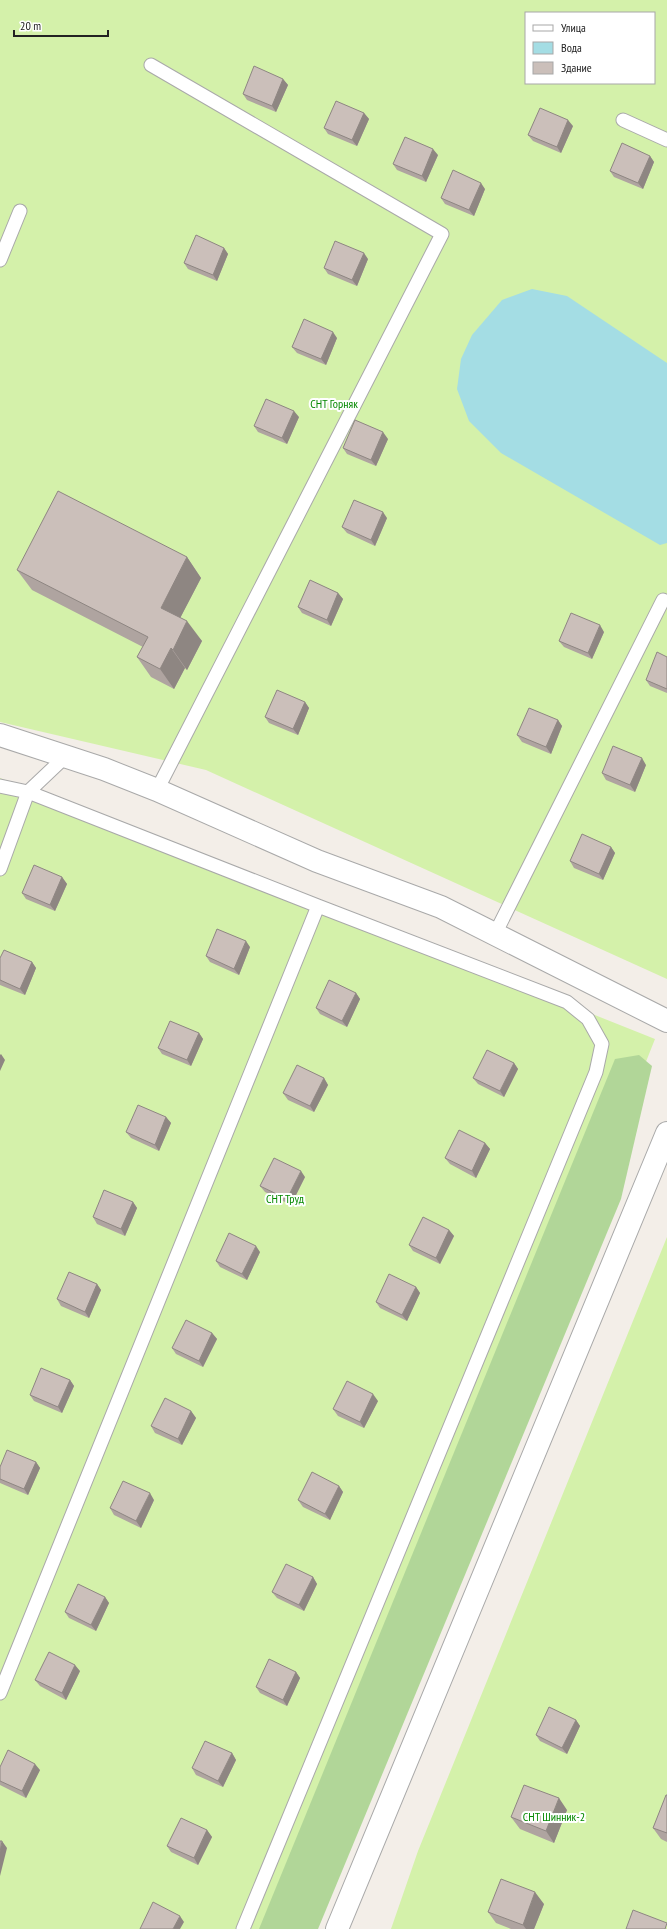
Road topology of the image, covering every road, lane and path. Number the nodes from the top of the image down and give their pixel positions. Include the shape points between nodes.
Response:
1 (151, 65) dead end
2 (623, 120) dead end
3 (667, 140) edge
4 (20, 212) dead end
5 (0, 260) edge
6 (664, 600) dead end
7 (0, 735) edge
8 (67, 755) junction
9 (0, 786) edge
10 (157, 790) junction
11 (28, 792) junction
12 (0, 869) edge
13 (318, 906) junction
14 (495, 934) junction
15 (667, 1021) edge
16 (667, 1133) edge
17 (0, 1693) edge
18 (243, 1929) edge
19 (337, 1929) edge

1 - 10 lane via 442,234
2 - 3 lane
4 - 5 lane
6 - 14 lane
7 - 8 street
8 - 10 street
8 - 11 lane
9 - 11 lane
10 - 14 street via 317,861 441,907
11 - 12 lane
11 - 13 lane
13 - 17 lane
13 - 18 lane via 567,1002 588,1020 602,1044 596,1072
14 - 15 street
16 - 19 street

